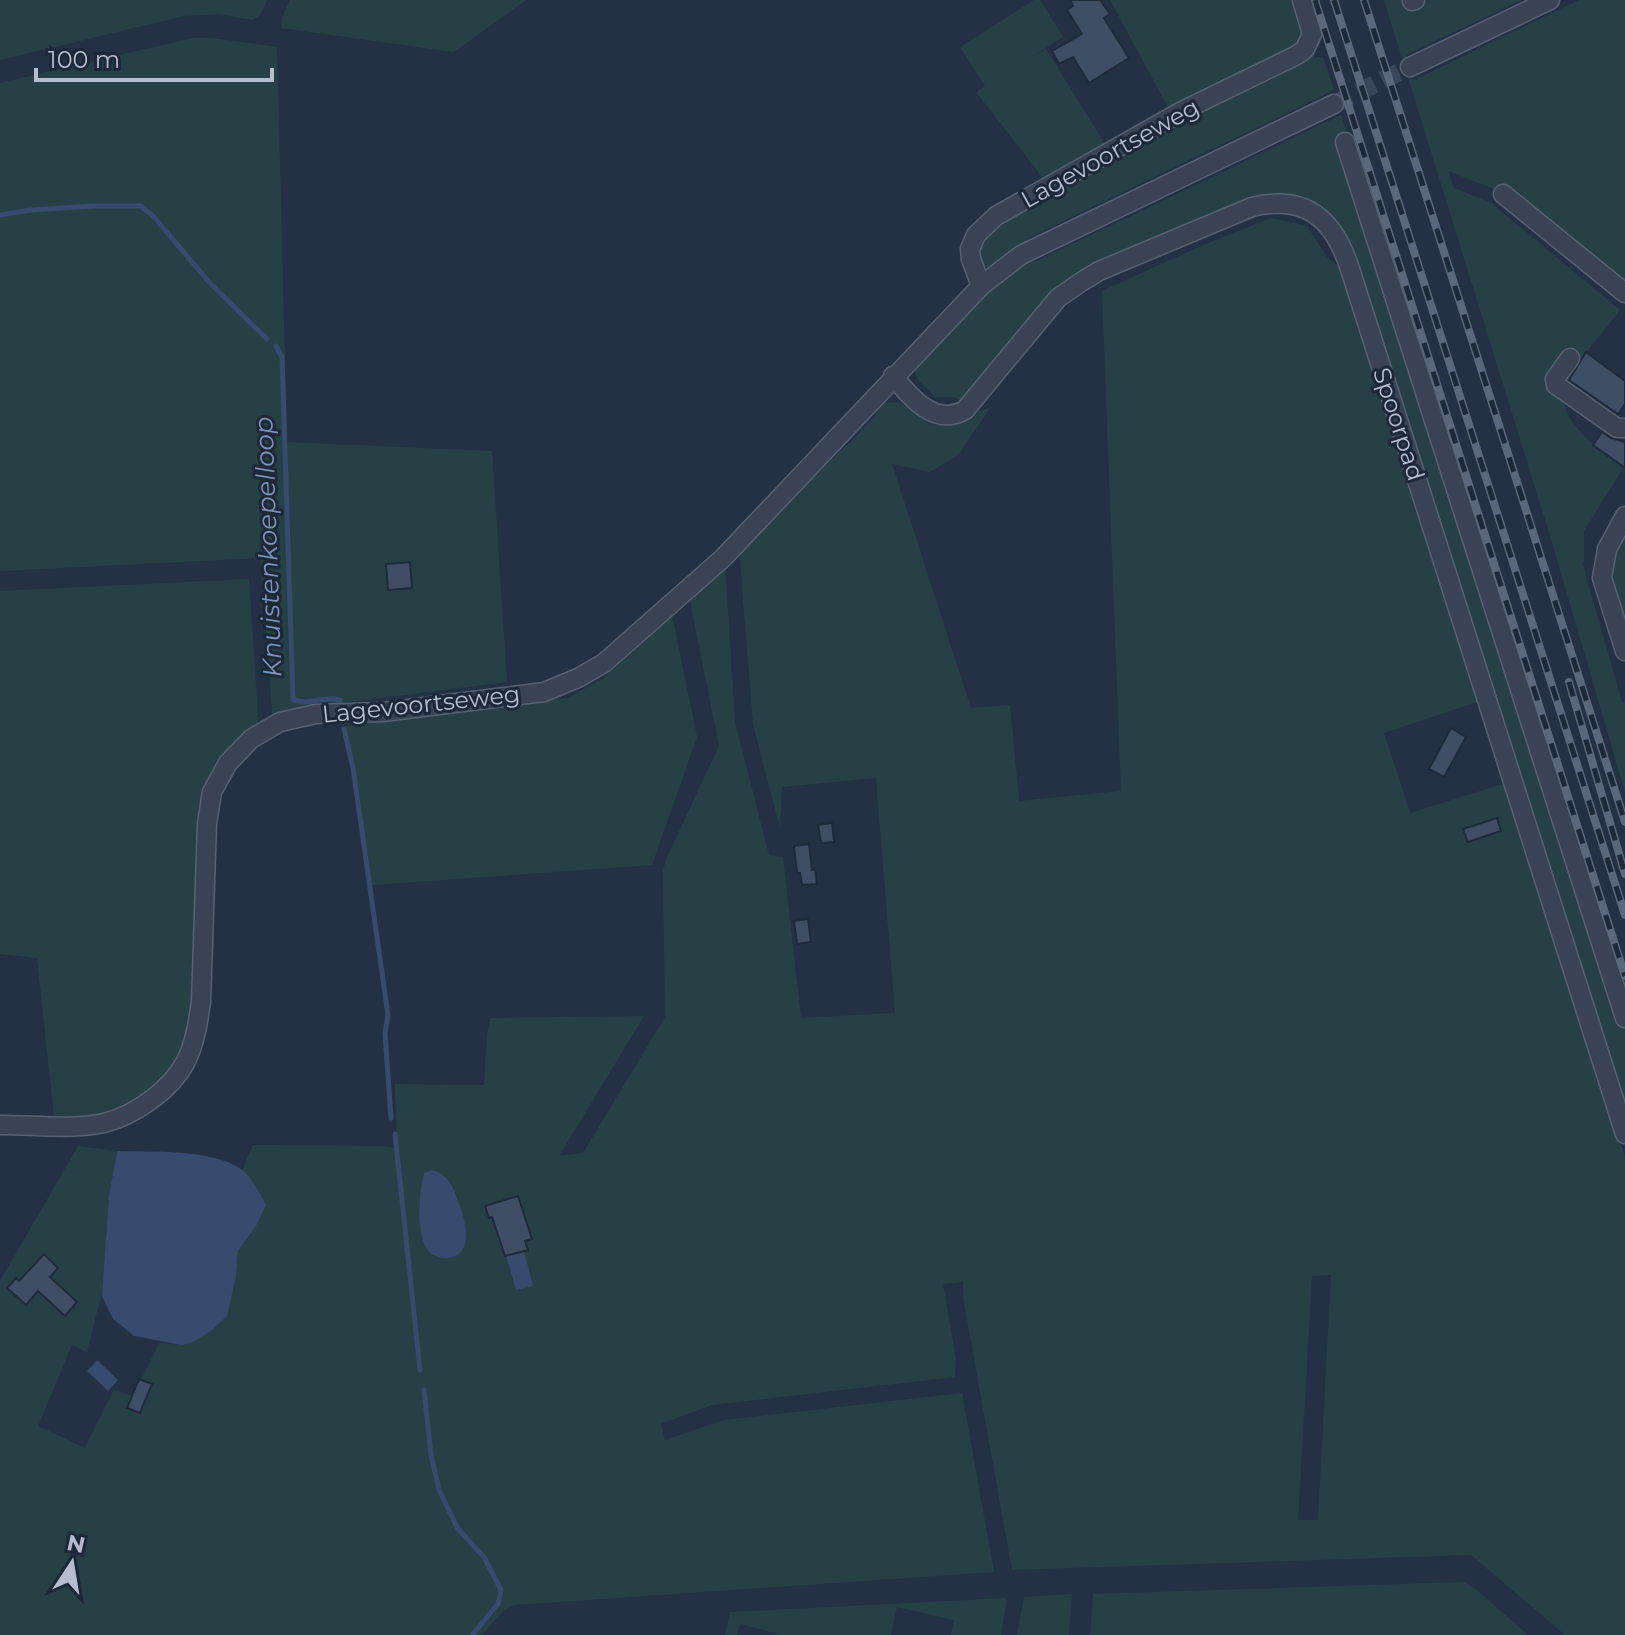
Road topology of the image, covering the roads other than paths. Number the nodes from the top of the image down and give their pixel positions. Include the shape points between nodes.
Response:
1 (1302, 0) edge
2 (1550, 0) edge
3 (1410, 67) tunnel mouth
4 (1334, 104) tunnel mouth
5 (1345, 142) dead end
6 (1503, 194) dead end
7 (1384, 258) junction
8 (1350, 269) junction
9 (981, 286) junction
10 (1625, 293) edge
11 (1570, 358) dead end
12 (893, 376) junction
13 (1625, 428) edge
14 (1625, 516) edge
15 (1625, 651) edge
16 (1625, 1018) edge
17 (0, 1125) edge
18 (1625, 1134) edge

1 - 9 street, Lagevoortseweg via 1312,34 1297,55 1182,111 996,216 970,249
2 - 3 street
4 - 9 street, Lagevoortseweg via 1021,255
5 - 7 street
6 - 10 street
7 - 8 street
7 - 16 street
8 - 12 street, Spoorpad via 1333,231 1315,212 1273,202 1081,282 1058,298 965,410 954,416 933,413
8 - 18 street, Spoorpad
9 - 12 street, Lagevoortseweg
11 - 13 street via 1556,385 1617,428
12 - 17 street, Lagevoortseweg via 723,558 604,663 578,678 544,692 383,712 316,714 280,722 251,739 228,763 212,792 201,1002 185,1064 158,1095 106,1122
14 - 15 street via 1607,549 1602,578

